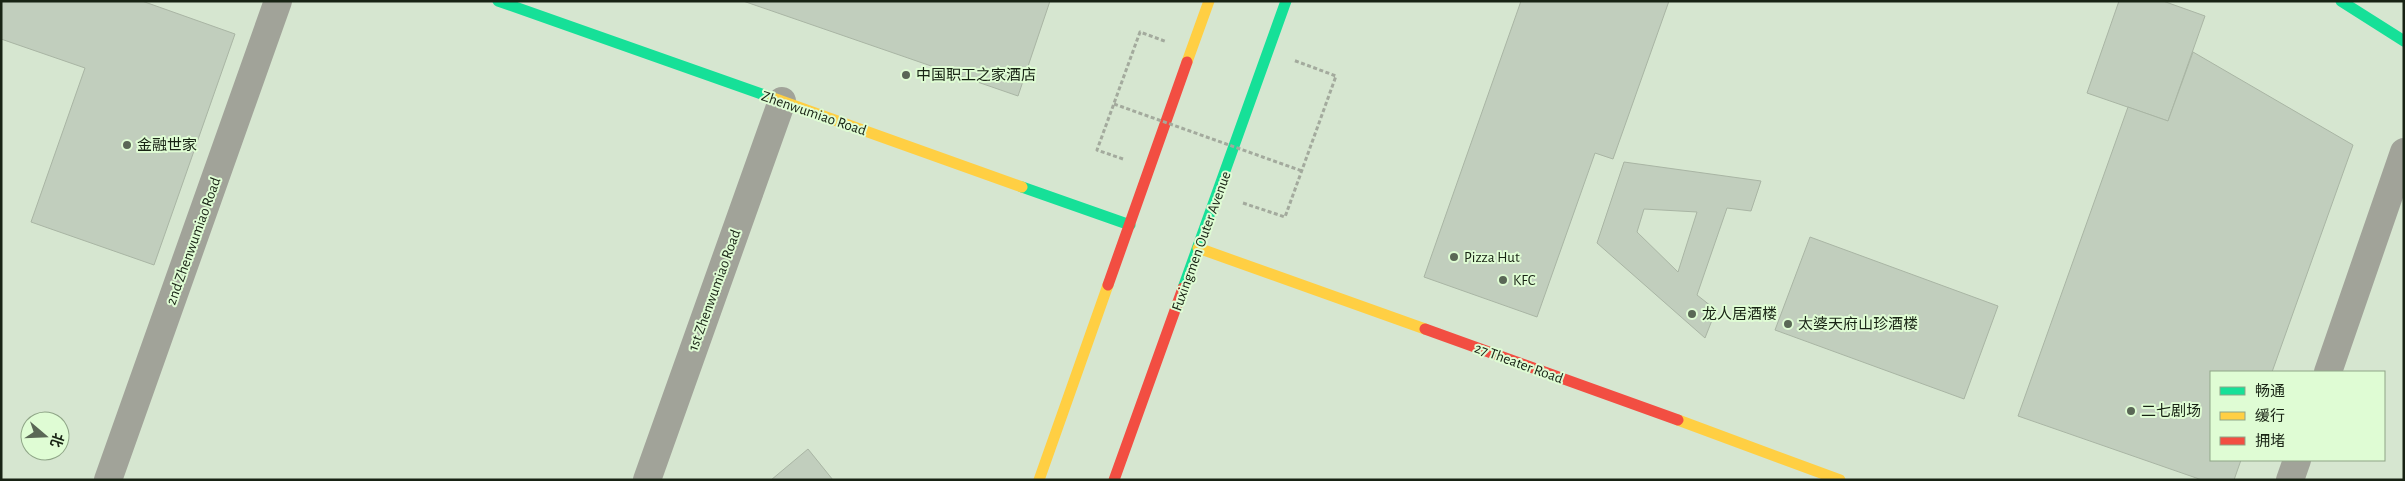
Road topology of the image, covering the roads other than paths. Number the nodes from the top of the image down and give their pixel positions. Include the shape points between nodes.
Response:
1 (278, 1) edge
2 (498, 1) edge
3 (1208, 1) edge
4 (1286, 1) edge
5 (2341, 1) edge
6 (2404, 41) edge
7 (782, 101) junction
8 (2404, 152) edge
9 (1130, 224) junction
10 (1198, 248) junction
11 (2328, 371) edge
12 (2297, 461) edge
13 (108, 480) edge
14 (647, 480) edge
15 (1039, 480) edge
16 (1114, 480) edge
17 (1840, 480) edge
18 (2290, 480) edge

1 - 13 street, 2nd Zhenwumiao Road
2 - 7 main road, Zhenwumiao Road
3 - 9 main road
4 - 10 main road, Fuxingmen Outer Avenue
5 - 6 main road
7 - 9 main road, Zhenwumiao Road
7 - 14 street, 1st Zhenwumiao Road
8 - 11 street
9 - 15 main road
10 - 16 main road, Fuxingmen Outer Avenue
10 - 17 main road, 27 Theater Road
12 - 18 street

